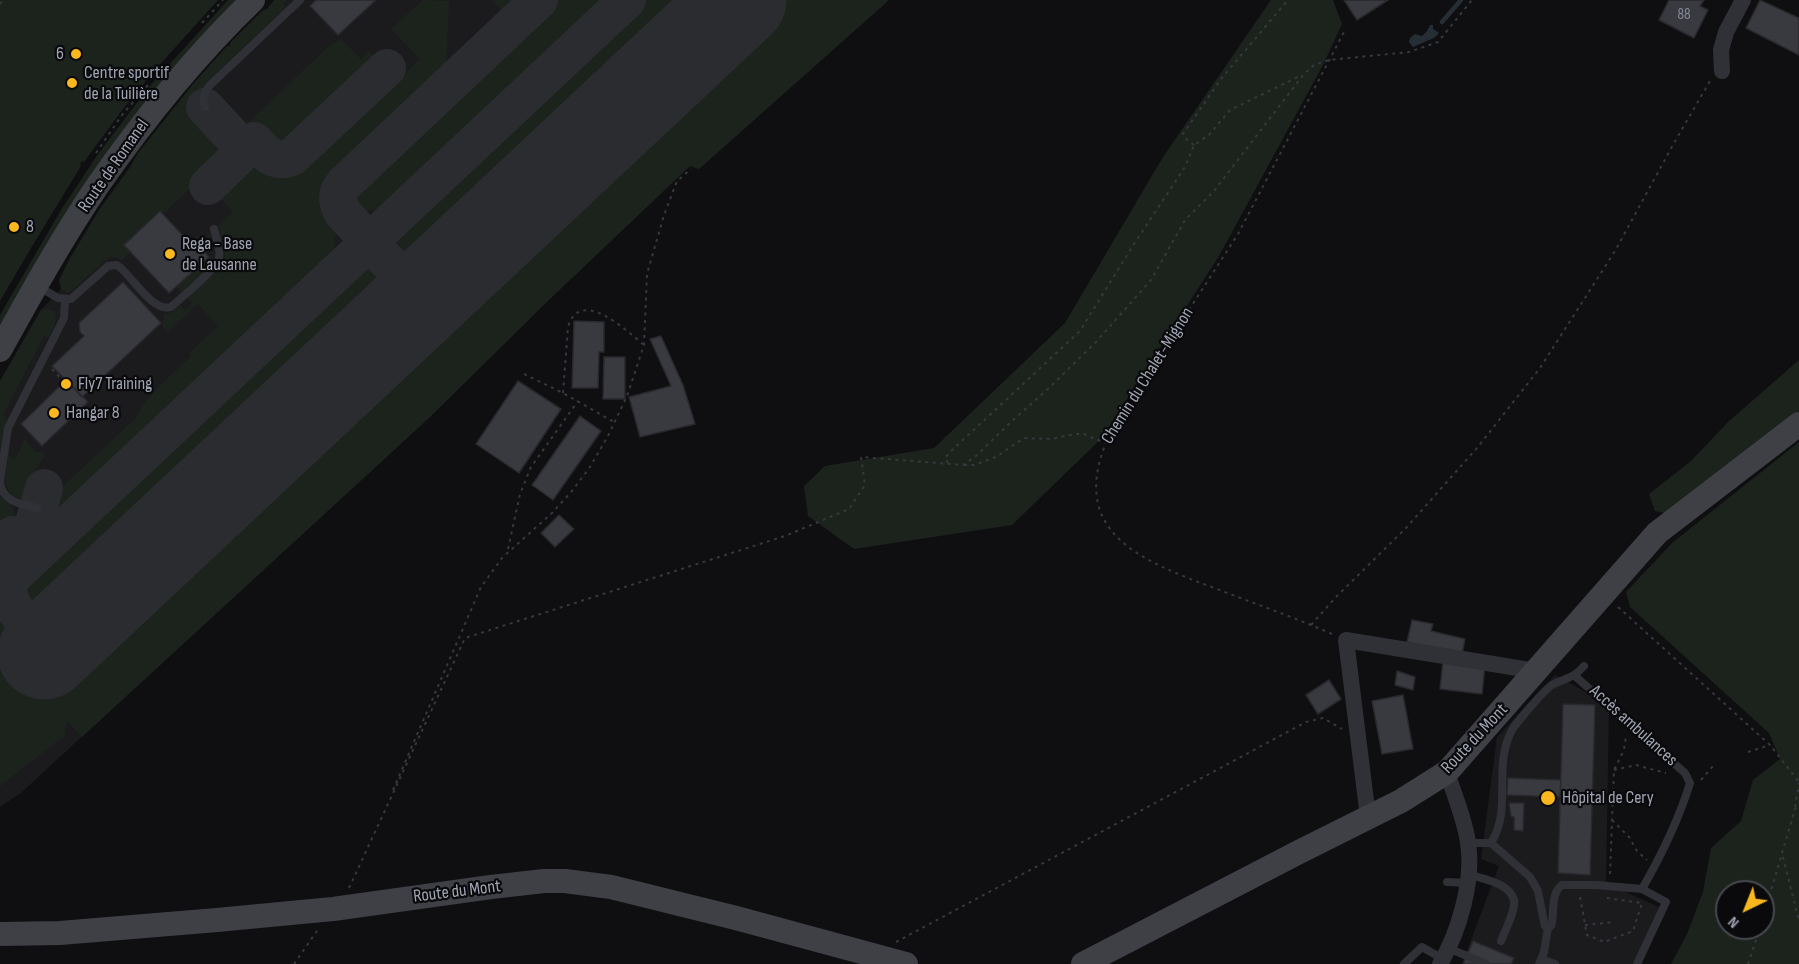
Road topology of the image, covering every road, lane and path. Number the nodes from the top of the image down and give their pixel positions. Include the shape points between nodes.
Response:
1 (3, 0) edge
2 (253, 0) edge
3 (300, 0) edge
4 (1288, 0) edge
5 (1472, 0) edge
6 (1743, 0) edge
7 (0, 4) edge
8 (1344, 32) dead end
9 (1329, 60) junction
10 (1722, 71) joint
11 (1304, 74) junction
12 (205, 107) dead end
13 (1194, 146) junction
14 (691, 169) dead end
15 (214, 229) dead end
16 (37, 285) junction
17 (65, 299) junction
18 (644, 345) junction
19 (0, 350) edge
20 (50, 368) dead end
21 (524, 374) dead end
22 (64, 382) dead end
23 (564, 393) junction
24 (578, 401) junction
25 (614, 422) junction
26 (1799, 424) edge
27 (1105, 443) junction
28 (948, 463) junction
29 (963, 465) junction
30 (0, 482) edge
31 (38, 508) dead end
32 (508, 552) junction
33 (1613, 602) dead end
34 (1311, 625) junction
35 (1346, 640) junction
36 (1584, 666) dead end
37 (1536, 671) junction
38 (1575, 676) junction
39 (1627, 721) junction
40 (1770, 745) junction
41 (1360, 750) junction
42 (1748, 753) dead end
43 (1614, 770) junction
44 (1447, 772) junction
45 (1799, 782) edge
46 (1690, 783) junction
47 (1799, 804) edge
48 (1795, 809) junction
49 (1368, 817) junction
50 (1612, 820) junction
51 (1468, 843) junction
52 (1491, 843) junction
53 (1782, 854) junction
54 (1655, 866) junction
55 (1469, 879) junction
56 (1610, 880) dead end
57 (1774, 880) edge
58 (1447, 882) dead end
59 (1576, 884) junction
60 (1642, 889) junction
61 (1600, 897) dead end
62 (340, 901) junction
63 (1799, 921) edge
64 (1614, 922) dead end
65 (1585, 925) junction
66 (1548, 927) junction
67 (0, 934) edge
68 (1756, 940) edge
69 (1502, 941) dead end
70 (1443, 957) edge
71 (872, 958) edge
72 (1540, 961) edge
73 (294, 964) edge
74 (906, 964) edge
75 (1083, 964) edge
76 (1404, 964) edge
77 (1486, 964) edge
78 (1555, 964) edge
79 (1636, 964) edge
80 (1748, 964) edge

1 - 7 path
2 - 16 main road, Route de Romanel via 156,106 98,186
3 - 12 lane via 209,86
4 - 13 path via 1221,79 1183,134
5 - 9 path via 1438,42 1409,52
6 - 10 street via 1726,32 1721,50
8 - 9 path, Chemin du Chalet-Mignon
9 - 11 path
9 - 27 path, Chemin du Chalet-Mignon via 1238,234
10 - 34 path via 1707,84 1615,251 1540,368 1477,448 1406,528
11 - 13 path via 1230,110
11 - 29 path via 1214,191 1185,220 1151,280 1096,342
13 - 28 path via 1185,167 1080,331 950,452 945,459
14 - 18 path via 677,181 647,274
15 - 17 lane via 218,259 171,307 157,305 117,265 108,266 76,296
16 - 17 lane
16 - 19 main road, Route de Romanel
17 - 30 lane via 64,318 8,428
18 - 23 path via 606,316 591,310 578,312 568,327
18 - 25 path
20 - 22 path
21 - 23 path
23 - 24 path
24 - 25 path
24 - 32 path via 531,467 520,494
25 - 32 path via 572,491
26 - 37 main road, Route du Mont via 1658,533
27 - 29 path via 1084,434 1024,438 996,457
27 - 34 path, Chemin du Chalet-Mignon via 1096,475 1097,498 1107,523 1125,545 1175,574
28 - 29 path
28 - 62 path via 861,457 865,484 849,509 785,537 465,638
30 - 31 lane via 10,500
32 - 62 path via 481,587
33 - 40 path
34 - 35 path, Chemin du Chalet-Mignon
35 - 37 street
35 - 41 street
36 - 38 lane
37 - 44 main road, Route du Mont
38 - 39 lane, Accès ambulances
38 - 52 lane via 1550,686 1512,729 1502,761 1500,824
39 - 43 path via 1624,750
39 - 46 lane, Accès ambulances via 1685,773
40 - 42 path
40 - 45 path
41 - 49 street
41 - 71 path via 1342,729 1323,718 1306,722 891,944
43 - 46 path via 1636,765 1650,767
43 - 50 path
44 - 49 main road, Route du Mont
44 - 51 street
45 - 48 path
46 - 54 lane, Accès ambulances
47 - 48 path
48 - 53 path
49 - 75 main road, Route du Mont
50 - 54 path via 1643,858
50 - 56 path
51 - 52 lane
51 - 55 street
52 - 66 lane via 1530,878 1538,891
53 - 57 path
53 - 63 path
54 - 60 lane, Accès ambulances
55 - 58 lane
55 - 69 lane via 1498,884 1514,899
55 - 70 street via 1460,918
59 - 60 lane
59 - 65 path
59 - 66 lane via 1558,888
60 - 79 lane via 1666,902
61 - 65 path via 1642,903 1634,931 1604,942 1587,935
62 - 67 main road, Route du Mont via 105,930
62 - 71 main road, Route du Mont via 544,881 577,882 725,915
62 - 73 path
64 - 65 path
66 - 72 lane
68 - 80 path
70 - 76 lane via 1422,947
70 - 77 lane
71 - 74 main road, Route du Mont
72 - 78 lane

